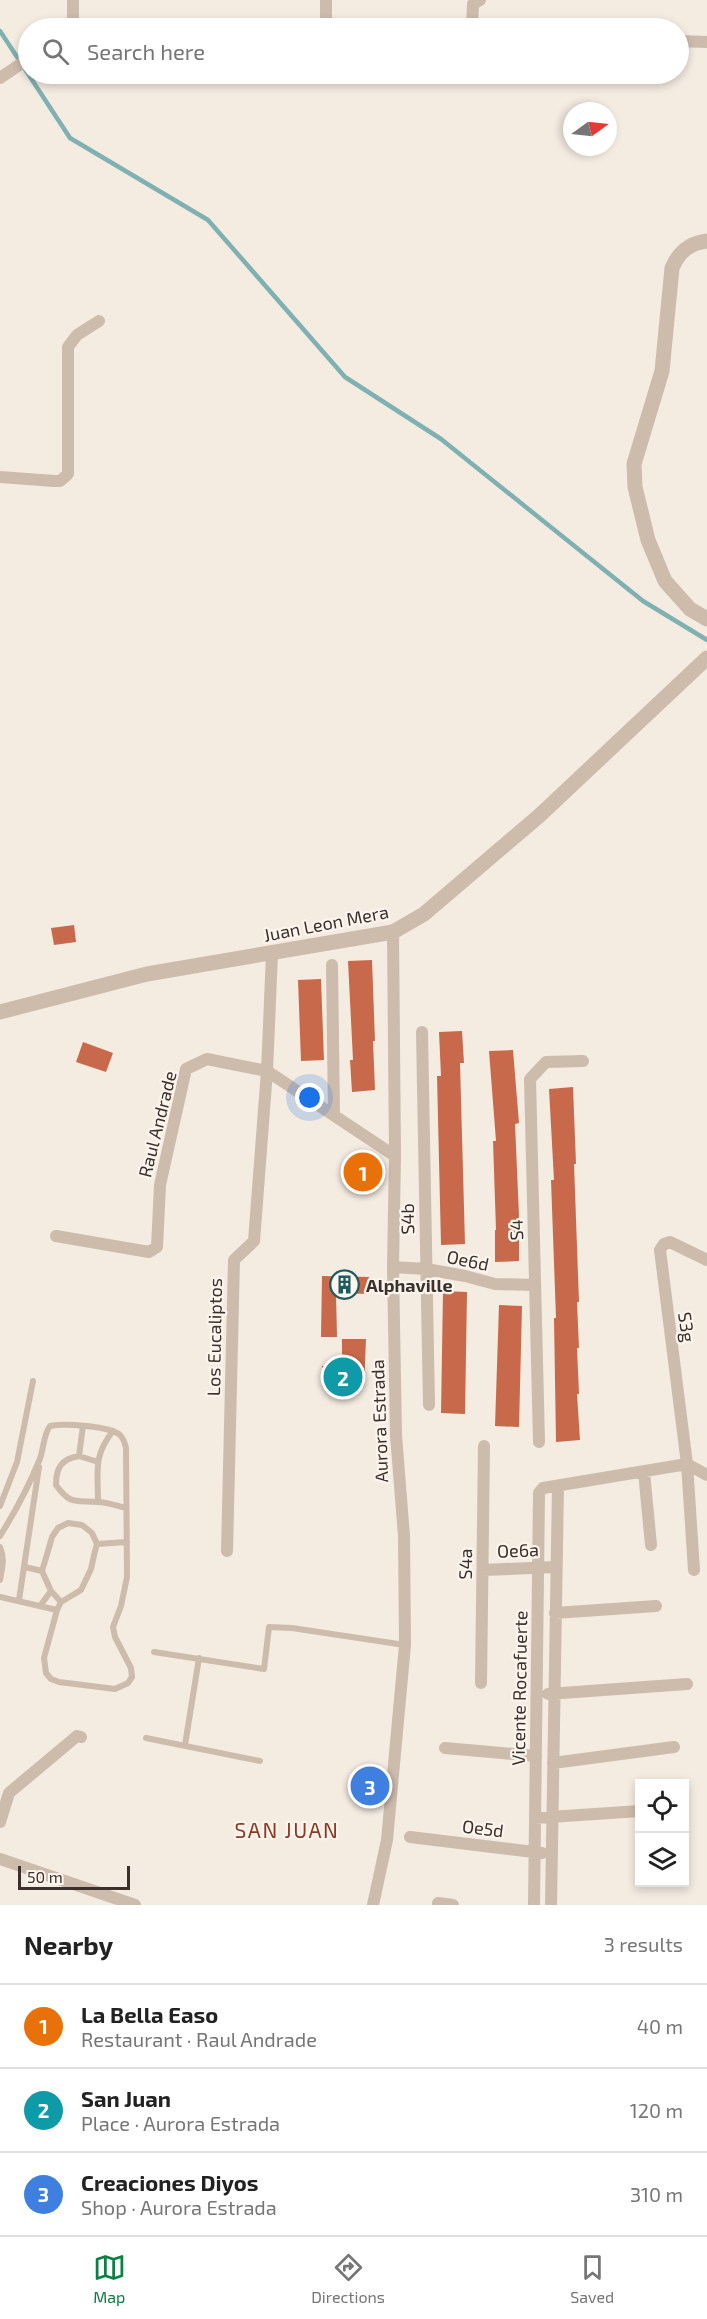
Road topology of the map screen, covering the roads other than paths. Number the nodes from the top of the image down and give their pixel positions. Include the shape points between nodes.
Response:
1 (73, 0) edge
2 (326, 0) edge
3 (480, 0) edge
4 (73, 18) edge
5 (326, 18) edge
6 (472, 18) edge
7 (689, 41) edge
8 (707, 42) edge
9 (18, 66) edge
10 (0, 78) edge
11 (707, 241) edge
12 (99, 321) dead end
13 (0, 477) edge
14 (707, 619) edge
15 (707, 658) edge
16 (393, 932) junction
17 (272, 954) junction
18 (332, 965) dead end
19 (0, 1012) edge
20 (422, 1032) dead end
21 (583, 1061) dead end
22 (267, 1071) junction
23 (334, 1115) junction
24 (395, 1156) junction
25 (56, 1236) dead end
26 (707, 1260) edge
27 (393, 1268) junction
28 (426, 1269) junction
29 (536, 1286) junction
30 (33, 1381) dead end
31 (429, 1405) dead end
32 (83, 1426) junction
33 (113, 1431) junction
34 (539, 1442) dead end
35 (484, 1446) dead end
36 (79, 1456) junction
37 (41, 1457) junction
38 (98, 1462) junction
39 (687, 1464) junction
40 (644, 1472) junction
41 (707, 1475) edge
42 (558, 1486) junction
43 (98, 1502) junction
44 (0, 1506) edge
45 (126, 1508) junction
46 (0, 1536) edge
47 (127, 1542) junction
48 (97, 1544) junction
49 (651, 1545) dead end
50 (0, 1547) edge
51 (228, 1551) dead end
52 (25, 1567) junction
53 (555, 1567) junction
54 (538, 1568) junction
55 (483, 1570) junction
56 (694, 1570) dead end
57 (42, 1571) junction
58 (0, 1580) edge
59 (51, 1591) junction
60 (0, 1597) edge
61 (19, 1600) junction
62 (61, 1602) junction
63 (40, 1606) junction
64 (657, 1606) dead end
65 (57, 1610) junction
66 (555, 1613) junction
67 (405, 1645) junction
68 (154, 1652) dead end
69 (199, 1658) junction
70 (481, 1683) dead end
71 (687, 1684) dead end
72 (554, 1694) junction
73 (537, 1695) junction
74 (81, 1737) dead end
75 (146, 1738) dead end
76 (185, 1745) junction
77 (674, 1747) dead end
78 (445, 1748) dead end
79 (536, 1756) junction
80 (260, 1761) dead end
81 (553, 1763) junction
82 (5, 1792) edge
83 (635, 1811) edge
84 (554, 1815) junction
85 (536, 1818) junction
86 (0, 1822) edge
87 (410, 1837) dead end
88 (535, 1852) junction
89 (552, 1854) junction
90 (0, 1858) edge
91 (438, 1903) dead end
92 (135, 1905) edge
93 (373, 1905) edge
94 (453, 1905) edge
95 (534, 1905) edge
96 (551, 1905) edge

1 - 4 street
2 - 5 street
3 - 6 street via 473,4
7 - 8 street
9 - 10 street
11 - 14 street via 689,246 677,255 672,268 662,371 634,464 634,487 648,540 665,581 690,609
12 - 13 street via 68,347 68,474 60,481
15 - 16 street, Juan Leon Mera via 539,816 424,914
16 - 17 street, Juan Leon Mera
16 - 24 street, Aurora Estrada
17 - 19 street, Juan Leon Mera via 147,974
17 - 22 street, Los Eucaliptos
18 - 23 street
20 - 28 street, S4b
21 - 29 street, S4 via 546,1062 530,1079
22 - 23 street, Raul Andrade
22 - 25 street, Raul Andrade via 207,1059 186,1069 160,1185 157,1247 149,1252
22 - 51 street, Los Eucaliptos via 254,1241 234,1260
23 - 24 street, Raul Andrade
24 - 27 street, Aurora Estrada
26 - 39 street, S3g via 670,1242 664,1244 660,1257
27 - 28 street, Oe6d
27 - 67 street, Aurora Estrada
28 - 29 street, Oe6d via 495,1284
28 - 31 street, S4b
29 - 34 street, S4
30 - 44 lane via 17,1462
32 - 33 lane
32 - 36 lane
32 - 37 lane via 50,1426
33 - 38 lane via 100,1450
33 - 45 lane via 121,1436 126,1448
35 - 55 street, S4a
36 - 38 lane
36 - 43 lane via 61,1463 56,1485 69,1500
37 - 46 lane
37 - 52 lane
38 - 43 lane
39 - 40 street, Vicente Rocafuerte
39 - 41 street
39 - 56 street, S3g
40 - 42 street, Vicente Rocafuerte
40 - 49 street
42 - 53 street, Vicente Rocafuerte
42 - 54 street, Vicente Rocafuerte via 539,1492
43 - 45 lane
45 - 47 lane
47 - 48 lane
47 - 65 lane via 125,1590 113,1627 131,1668 128,1683 115,1689 51,1679 44,1664
48 - 57 lane via 82,1525 68,1523 52,1537
48 - 62 lane via 81,1590
50 - 58 lane
52 - 57 lane
52 - 61 lane
53 - 54 street, Oe6a
53 - 66 street, Vicente Rocafuerte
54 - 55 street, Oe6a
54 - 73 street, Vicente Rocafuerte
55 - 70 street, S4a
57 - 59 lane
59 - 62 lane
59 - 63 lane
60 - 61 lane
61 - 63 lane
62 - 65 lane
63 - 65 lane
64 - 66 street
66 - 72 street, Vicente Rocafuerte
67 - 69 lane via 269,1627 264,1669
67 - 93 street, Aurora Estrada via 387,1840
68 - 69 lane
69 - 76 lane
71 - 72 street
72 - 73 street
72 - 81 street, Vicente Rocafuerte
73 - 79 street, Vicente Rocafuerte
74 - 82 street via 77,1736
75 - 76 lane
76 - 80 lane
77 - 81 street
78 - 79 street
79 - 85 street, Vicente Rocafuerte
81 - 84 street, Vicente Rocafuerte
82 - 86 street
83 - 84 street
84 - 85 street
84 - 89 street, Vicente Rocafuerte
85 - 88 street, Vicente Rocafuerte
87 - 88 street, Oe5d
88 - 89 street, Oe5d
88 - 95 street, Vicente Rocafuerte
89 - 96 street, Vicente Rocafuerte
90 - 92 street
91 - 94 street

